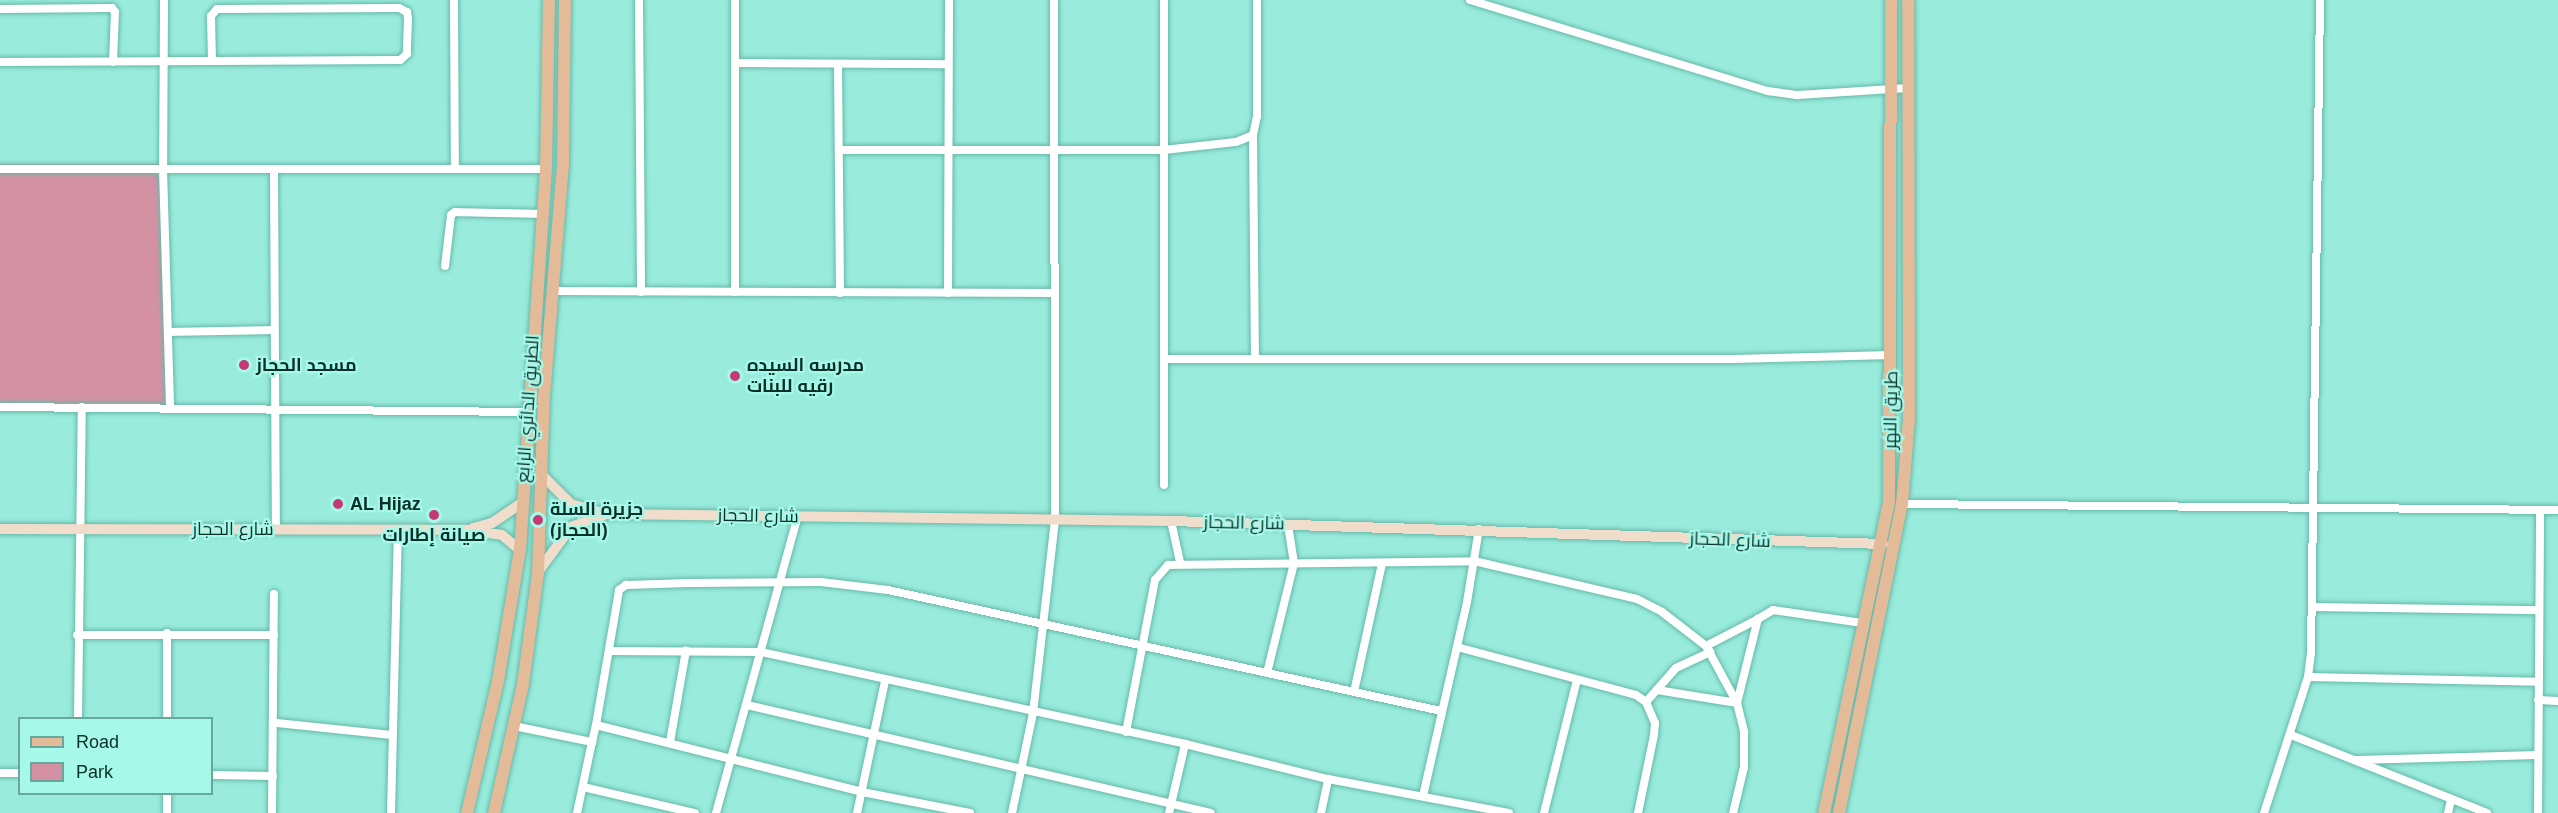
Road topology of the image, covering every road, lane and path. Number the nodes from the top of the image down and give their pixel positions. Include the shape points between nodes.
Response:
1 (164, 0) edge
2 (454, 0) edge
3 (549, 0) edge
4 (565, 0) edge
5 (639, 0) edge
6 (735, 0) edge
7 (949, 0) edge
8 (1054, 0) edge
9 (1164, 0) edge
10 (1257, 0) edge
11 (1470, 0) edge
12 (1892, 0) edge
13 (1908, 0) edge
14 (2320, 0) edge
15 (0, 9) edge
16 (0, 62) edge
17 (113, 62) junction
18 (164, 62) junction
19 (212, 62) junction
20 (735, 63) junction
21 (838, 64) junction
22 (948, 64) junction
23 (1908, 88) junction
24 (1892, 89) junction
25 (1253, 135) junction
26 (949, 148) junction
27 (1056, 148) junction
28 (840, 150) junction
29 (1164, 150) junction
30 (0, 169) edge
31 (163, 169) junction
32 (274, 169) junction
33 (455, 169) junction
34 (546, 169) junction
35 (542, 214) junction
36 (445, 266) dead end
37 (553, 291) junction
38 (641, 292) junction
39 (735, 292) junction
40 (840, 293) junction
41 (948, 293) junction
42 (1054, 293) junction
43 (274, 330) junction
44 (170, 332) junction
45 (1892, 355) junction
46 (1255, 358) junction
47 (1165, 359) junction
48 (0, 407) edge
49 (82, 407) junction
50 (170, 408) junction
51 (273, 409) junction
52 (529, 412) junction
53 (543, 476) junction
54 (1164, 484) dead end
55 (520, 504) junction
56 (1902, 504) junction
57 (2313, 509) junction
58 (2540, 510) junction
59 (2558, 510) edge
60 (604, 514) junction
61 (798, 516) junction
62 (1055, 519) junction
63 (1171, 521) junction
64 (1288, 524) junction
65 (0, 529) edge
66 (82, 529) junction
67 (276, 529) junction
68 (398, 529) junction
69 (1479, 529) junction
70 (466, 530) junction
71 (1883, 544) junction
72 (520, 550) junction
73 (1474, 561) junction
74 (1180, 562) junction
75 (1294, 563) junction
76 (1382, 564) junction
77 (538, 573) junction
78 (778, 583) junction
79 (274, 594) dead end
80 (2314, 607) junction
81 (2539, 610) junction
82 (1758, 619) junction
83 (1862, 622) junction
84 (1044, 623) junction
85 (167, 633) junction
86 (77, 635) junction
87 (273, 635) junction
88 (1141, 646) junction
89 (1457, 646) junction
90 (1708, 649) junction
91 (686, 650) junction
92 (609, 651) junction
93 (761, 652) junction
94 (1267, 673) junction
95 (2308, 677) junction
96 (1577, 680) junction
97 (885, 681) junction
98 (2538, 682) junction
99 (1657, 690) junction
100 (1354, 692) junction
101 (2538, 700) junction
102 (2558, 701) edge
103 (1646, 702) junction
104 (1737, 703) junction
105 (747, 705) junction
106 (1442, 711) junction
107 (1033, 712) junction
108 (78, 717) edge
109 (167, 717) edge
110 (276, 723) junction
111 (596, 725) junction
112 (514, 726) junction
113 (1126, 732) junction
114 (392, 735) junction
115 (2291, 735) junction
116 (872, 736) junction
117 (592, 742) junction
118 (670, 742) junction
119 (1185, 744) junction
120 (2538, 755) junction
121 (730, 758) junction
122 (2353, 760) junction
123 (1022, 771) junction
124 (18, 772) edge
125 (0, 773) edge
126 (213, 775) edge
127 (273, 776) junction
128 (1328, 779) junction
129 (583, 787) junction
130 (862, 792) junction
131 (167, 795) edge
132 (1423, 796) junction
133 (2451, 800) junction
134 (1171, 804) junction
135 (167, 813) edge
136 (272, 813) edge
137 (391, 813) edge
138 (467, 813) edge
139 (494, 813) edge
140 (577, 813) edge
141 (695, 813) edge
142 (716, 813) edge
143 (857, 813) edge
144 (970, 813) edge
145 (1012, 813) edge
146 (1169, 813) edge
147 (1211, 813) edge
148 (1321, 813) edge
149 (1509, 813) edge
150 (1544, 813) edge
151 (1638, 813) edge
152 (1733, 813) edge
153 (1824, 813) edge
154 (1839, 813) edge
155 (2264, 813) edge
156 (2448, 813) edge
157 (2487, 813) edge
158 (2538, 813) edge

1 - 18 street
2 - 33 street
3 - 34 main road, الطريق الدائري الرابع
4 - 37 main road, الطريق الدائري الرابع via 563,164
5 - 38 street
6 - 20 street
7 - 22 street
8 - 27 street
9 - 29 street
10 - 25 street via 1257,107
11 - 24 street via 1768,91 1798,95
12 - 24 main road, طريق النهر
13 - 23 main road, طريق النهر
14 - 57 street
15 - 17 street via 112,8
16 - 17 street
17 - 18 street
18 - 19 street
18 - 31 street
19 - 19 street via 400,60 407,54 408,15 399,8 217,9 211,16
20 - 21 street
20 - 39 street
21 - 22 street
21 - 28 street
22 - 26 street
23 - 24 street
23 - 56 main road, طريق النهر via 1909,419
24 - 45 main road, طريق النهر
25 - 29 street via 1236,142
25 - 46 street
26 - 27 street
26 - 28 street
26 - 41 street
27 - 29 street
27 - 42 street
28 - 40 street
29 - 47 street
30 - 31 street
31 - 32 street
31 - 44 street
32 - 33 street
32 - 43 street
33 - 34 street
34 - 35 main road, الطريق الدائري الرابع
35 - 36 street via 455,212 451,215
35 - 52 main road, الطريق الدائري الرابع
37 - 38 street
37 - 53 main road, الطريق الدائري الرابع via 544,396
38 - 39 street
39 - 40 street
40 - 41 street
41 - 42 street
42 - 62 street
43 - 44 street
43 - 51 street
44 - 50 street
45 - 46 street via 1732,359
45 - 71 main road, طريق النهر via 1889,502
46 - 47 street
47 - 54 street
48 - 49 street
49 - 50 street
49 - 66 street
50 - 51 street
51 - 52 street
51 - 67 street
52 - 55 main road, الطريق الدائري الرابع
53 - 60 main road, شارع الحجاز via 571,504
53 - 77 main road, الطريق الدائري الرابع
55 - 70 main road, شارع الحجاز via 492,522
55 - 72 main road, الطريق الدائري الرابع
56 - 57 street
56 - 154 main road, طريق النهر
57 - 58 street
57 - 80 street
58 - 59 street
58 - 81 street
60 - 61 main road, شارع الحجاز
60 - 77 main road, شارع الحجاز via 571,527
61 - 62 main road, شارع الحجاز
61 - 78 street
62 - 63 main road, شارع الحجاز
62 - 84 street
63 - 64 main road, شارع الحجاز
63 - 74 street
64 - 69 main road, شارع الحجاز
64 - 75 street
65 - 66 main road, شارع الحجاز
66 - 67 main road, شارع الحجاز
66 - 86 street
67 - 68 main road, شارع الحجاز
68 - 70 main road, شارع الحجاز
68 - 114 street
69 - 71 main road, شارع الحجاز
69 - 73 street
70 - 72 main road, شارع الحجاز via 502,534
71 - 83 main road, طريق النهر
72 - 138 main road, الطريق الدائري الرابع via 502,662
73 - 76 street
73 - 89 street
73 - 90 street via 1637,599 1662,612
74 - 75 street
74 - 88 street via 1158,573
75 - 76 street
75 - 94 street
76 - 100 street
77 - 112 main road, الطريق الدائري الرابع via 532,632
78 - 84 street via 852,584
78 - 92 street via 626,585 619,590
78 - 93 street
79 - 87 street
80 - 81 street
80 - 95 street
81 - 98 street
82 - 83 street via 1779,610
82 - 90 street
82 - 104 street
83 - 153 main road, طريق النهر
84 - 88 street
84 - 107 street
85 - 86 street
85 - 87 street
85 - 109 street
86 - 108 street
87 - 110 street
88 - 94 street
88 - 113 street
89 - 96 street
89 - 106 street
90 - 99 street via 1683,664
90 - 104 street
91 - 92 street
91 - 93 street
91 - 118 street
92 - 111 street
93 - 97 street
93 - 105 street
94 - 100 street
95 - 98 street
95 - 115 street
96 - 103 street via 1636,695
96 - 150 street
97 - 107 street
97 - 116 street
98 - 101 street
99 - 103 street
99 - 104 street
100 - 106 street
101 - 102 street
101 - 120 street
103 - 151 street via 1655,723
104 - 152 street via 1745,752
105 - 116 street
105 - 121 street
106 - 132 street
107 - 113 street
107 - 123 street
110 - 114 street
110 - 127 street
111 - 117 street
111 - 118 street
112 - 117 street
112 - 139 main road, الطريق الدائري الرابع
113 - 119 street
114 - 137 street
115 - 122 street
115 - 155 street
116 - 123 street
116 - 130 street
117 - 129 street
118 - 121 street
119 - 128 street
119 - 134 street
120 - 122 street
120 - 158 street
121 - 130 street
121 - 142 street
122 - 133 street
123 - 134 street
123 - 145 street
124 - 125 street
126 - 127 street
127 - 136 street
128 - 132 street
128 - 148 street
129 - 140 street
129 - 141 street
130 - 143 street
130 - 144 street
131 - 135 street
132 - 149 street
133 - 156 street
133 - 157 street
134 - 146 street
134 - 147 street

